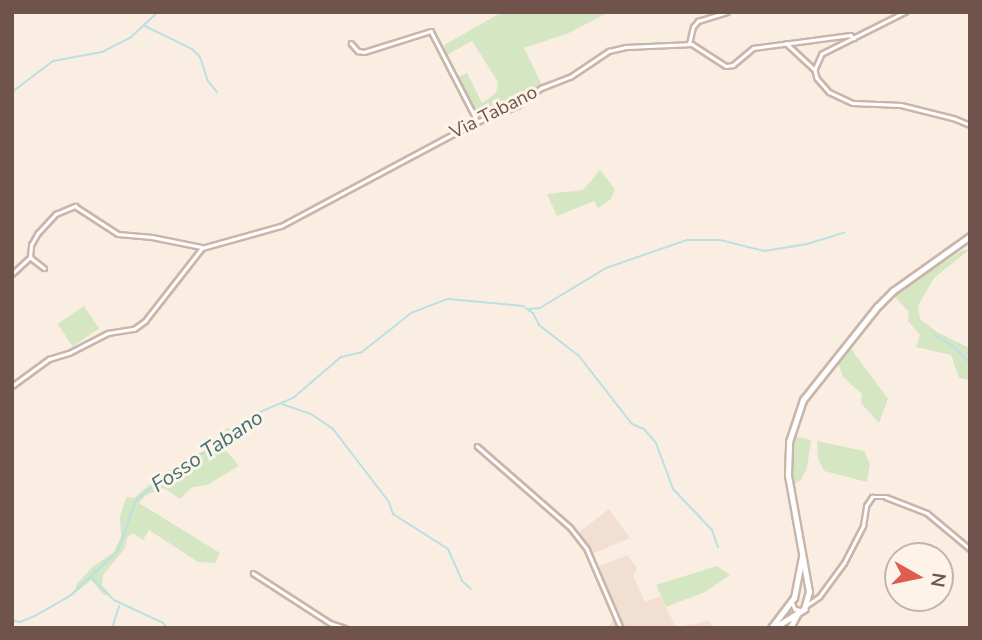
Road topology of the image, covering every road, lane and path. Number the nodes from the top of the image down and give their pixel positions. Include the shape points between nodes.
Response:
1 (727, 12) edge
2 (906, 12) edge
3 (853, 38) junction
4 (351, 43) dead end
5 (786, 43) junction
6 (689, 44) junction
7 (815, 70) junction
8 (478, 122) junction
9 (970, 125) edge
10 (970, 236) edge
11 (202, 247) junction
12 (30, 257) junction
13 (44, 268) dead end
14 (12, 274) edge
15 (12, 386) edge
16 (477, 446) dead end
17 (970, 550) edge
18 (803, 552) junction
19 (253, 573) dead end
20 (793, 600) junction
21 (806, 603) junction
22 (800, 611) junction
23 (345, 628) edge
24 (621, 628) edge
25 (772, 628) edge
26 (790, 628) edge

1 - 6 street via 698,21
2 - 3 street
3 - 5 street
3 - 7 street via 822,54
4 - 8 street via 364,52 431,31
5 - 6 street via 753,48 726,66
5 - 7 street
6 - 8 street, Via Tabano via 609,51 517,106
7 - 9 street via 822,86 853,103 901,105
8 - 11 street, Via Tabano via 281,226
10 - 18 main road via 893,291 803,400 791,431 787,461
11 - 12 street, Via Tabano via 118,234 75,206 57,214 38,233
11 - 15 street via 145,321 49,359
12 - 13 street
12 - 14 street, Via Tabano
16 - 24 street via 570,527 587,549
17 - 21 street via 933,516 881,496 868,501 863,526 844,563 819,597
18 - 20 main road
18 - 21 main road via 809,581
19 - 23 street
20 - 21 main road via 800,596
20 - 22 street via 794,609
20 - 25 main road
21 - 22 main road
22 - 25 main road
22 - 26 main road

